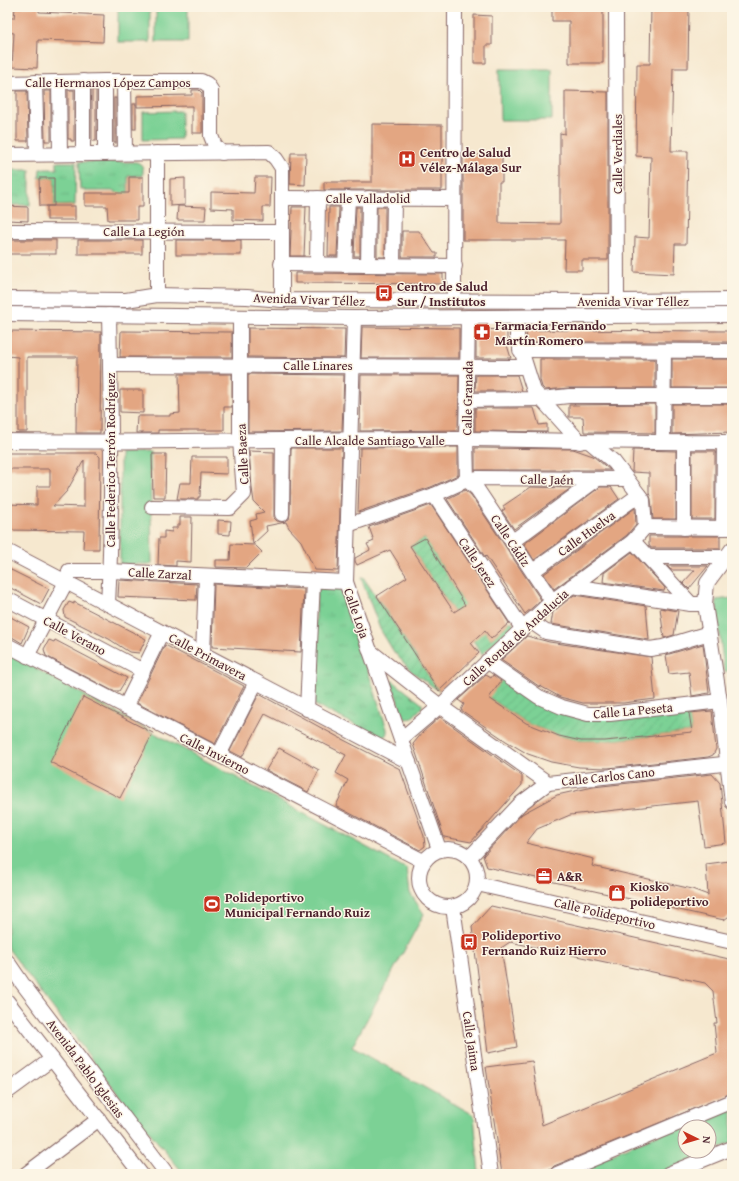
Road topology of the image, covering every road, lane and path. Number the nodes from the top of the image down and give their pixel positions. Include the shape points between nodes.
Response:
1 (454, 7) edge
2 (616, 7) edge
3 (83, 81) junction
4 (105, 81) junction
5 (124, 81) junction
6 (35, 82) junction
7 (59, 82) junction
8 (7, 83) edge
9 (125, 153) junction
10 (157, 153) junction
11 (222, 153) junction
12 (37, 154) junction
13 (60, 154) junction
14 (83, 154) junction
15 (106, 154) junction
16 (7, 155) edge
17 (282, 198) junction
18 (318, 198) junction
19 (348, 198) junction
20 (369, 198) junction
21 (394, 199) junction
22 (454, 199) junction
23 (7, 231) edge
24 (157, 232) junction
25 (282, 232) junction
26 (281, 264) junction
27 (317, 264) junction
28 (345, 265) junction
29 (368, 265) junction
30 (392, 265) junction
31 (454, 266) junction
32 (157, 295) junction
33 (7, 299) edge
34 (282, 300) junction
35 (454, 300) junction
36 (732, 300) edge
37 (618, 301) junction
38 (7, 314) edge
39 (109, 315) junction
40 (732, 315) edge
41 (240, 316) junction
42 (468, 317) junction
43 (517, 317) junction
44 (354, 318) junction
45 (520, 350) junction
46 (664, 351) junction
47 (732, 351) edge
48 (110, 365) junction
49 (241, 365) junction
50 (352, 366) junction
51 (467, 367) junction
52 (526, 367) junction
53 (664, 395) junction
54 (732, 396) edge
55 (541, 399) junction
56 (467, 400) junction
57 (556, 416) junction
58 (240, 440) junction
59 (283, 440) junction
60 (350, 440) junction
61 (466, 440) junction
62 (7, 441) edge
63 (549, 441) junction
64 (111, 442) junction
65 (585, 442) junction
66 (663, 442) junction
67 (684, 442) junction
68 (728, 442) edge
69 (627, 479) junction
70 (468, 480) junction
71 (596, 480) junction
72 (728, 483) edge
73 (434, 495) junction
74 (639, 495) junction
75 (152, 507) dead end
76 (282, 514) dead end
77 (348, 525) junction
78 (645, 527) junction
79 (684, 528) junction
80 (728, 528) edge
81 (513, 541) junction
82 (633, 541) junction
83 (7, 551) edge
84 (729, 553) edge
85 (648, 557) junction
86 (110, 571) junction
87 (533, 571) junction
88 (206, 576) junction
89 (313, 581) junction
90 (66, 582) junction
91 (346, 582) junction
92 (572, 586) junction
93 (7, 599) edge
94 (552, 601) junction
95 (108, 604) junction
96 (691, 604) junction
97 (705, 604) junction
98 (46, 620) junction
99 (526, 625) junction
100 (162, 632) junction
101 (709, 633) junction
102 (7, 646) edge
103 (370, 651) junction
104 (203, 654) junction
105 (27, 656) junction
106 (487, 661) junction
107 (143, 671) junction
108 (256, 682) junction
109 (720, 701) junction
110 (440, 706) junction
111 (125, 707) junction
112 (307, 708) junction
113 (401, 739) junction
114 (219, 755) junction
115 (409, 762) junction
116 (730, 763) edge
117 (548, 783) junction
118 (732, 802) edge
119 (439, 849) junction
120 (470, 857) junction
121 (423, 861) junction
122 (477, 884) junction
123 (453, 907) junction
124 (732, 942) edge
125 (7, 961) edge
126 (7, 1001) edge
127 (52, 1059) junction
128 (7, 1092) edge
129 (732, 1101) edge
130 (99, 1119) junction
131 (732, 1148) edge
132 (26, 1174) edge
133 (141, 1174) edge
134 (167, 1174) edge
135 (491, 1174) edge
136 (557, 1174) edge
137 (668, 1174) edge

1 - 22 street
2 - 37 street, Calle Verdiales
3 - 4 street, Calle Hermanos López Campos
3 - 7 street, Calle Hermanos López Campos
3 - 14 street
4 - 5 street, Calle Hermanos López Campos
4 - 15 street
5 - 9 street
5 - 11 street, Calle Hermanos López Campos via 201,81 207,84 211,90 211,136 215,146
6 - 7 street, Calle Hermanos López Campos
6 - 8 street, Calle Hermanos López Campos
6 - 12 street
7 - 13 street
9 - 10 street
9 - 15 street
10 - 11 street
10 - 24 street
11 - 17 street via 269,152 282,168
12 - 13 street
12 - 16 street
13 - 14 street
14 - 15 street
17 - 18 street, Calle Valladolid
17 - 25 street
18 - 19 street, Calle Valladolid
18 - 27 street
19 - 20 street, Calle Valladolid
19 - 28 street
20 - 21 street, Calle Valladolid
20 - 29 street
21 - 22 street, Calle Valladolid
21 - 30 street
22 - 31 street
23 - 24 street, Calle La Legión
24 - 25 street, Calle La Legión
24 - 32 street
25 - 26 street
26 - 27 street
26 - 34 street
27 - 28 street
28 - 29 street
29 - 30 street
30 - 31 street
31 - 35 street
32 - 33 street, Avenida Vivar Téllez via 126,300
32 - 34 street, Avenida Vivar Téllez
34 - 35 street, Avenida Vivar Téllez
35 - 37 street, Avenida Vivar Téllez
36 - 37 street, Avenida Vivar Téllez
38 - 39 street, Avenida Vivar Téllez
39 - 41 street, Avenida Vivar Téllez
39 - 48 street, Calle Federico Terrón Rodríguez
40 - 43 street, Avenida Vivar Téllez
41 - 44 street, Avenida Vivar Téllez
41 - 49 street, Calle Baeza
42 - 43 street, Avenida Vivar Téllez
42 - 44 street, Avenida Vivar Téllez
42 - 51 street, Calle Granada
43 - 45 street
44 - 50 street, Calle Loja
45 - 46 street
45 - 52 street
46 - 47 street
46 - 53 street
48 - 49 street, Calle Linares
48 - 64 street, Calle Federico Terrón Rodríguez
49 - 50 street, Calle Linares
49 - 58 street, Calle Baeza
50 - 51 street, Calle Linares
50 - 60 street, Calle Loja
51 - 52 street, Calle Linares
51 - 56 street, Calle Granada
52 - 55 street via 534,391
53 - 54 street
53 - 55 street via 569,396
53 - 66 street
55 - 56 street
55 - 57 street
56 - 61 street, Calle Granada
57 - 63 street via 557,430
57 - 65 street
58 - 59 street, Calle Alcalde Santiago Valle
58 - 64 street, Calle Alcalde Santiago Valle
58 - 75 street, Calle Baeza via 244,494 230,508
59 - 60 street, Calle Alcalde Santiago Valle
59 - 76 street
60 - 61 street, Calle Alcalde Santiago Valle
60 - 77 street, Calle Loja
61 - 63 street, Calle Alcalde Santiago Valle
61 - 70 street, Calle Granada
62 - 64 street, Calle Alcalde Santiago Valle
63 - 65 street, Calle Alcalde Santiago Valle
64 - 86 street, Calle Federico Terrón Rodríguez
65 - 66 street, Calle Alcalde Santiago Valle
65 - 69 street via 614,462
66 - 67 street, Calle Alcalde Santiago Valle
67 - 68 street, Calle Alcalde Santiago Valle
67 - 79 street
68 - 72 street
69 - 71 street, Calle Jaén
69 - 74 street
70 - 71 street, Calle Jaén
70 - 73 street, Calle Jaén
70 - 81 street, Calle Cádiz
71 - 81 street
72 - 80 street
73 - 77 street, Calle Jaén
73 - 99 street, Calle Jerez
74 - 78 street via 643,500
74 - 87 street, Calle Huelva
77 - 91 street, Calle Loja
78 - 79 street
78 - 82 street, Calle Ronda de Andalucia
79 - 80 street
81 - 87 street, Calle Cádiz
82 - 85 street
82 - 92 street, Calle Ronda de Andalucia
83 - 90 street, Calle Primavera
84 - 85 street
84 - 97 street via 707,583
85 - 96 street
86 - 88 street, Calle Zarzal
86 - 90 street, Calle Zarzal via 69,571
86 - 95 street, Calle Federico Terrón Rodríguez
87 - 94 street, Calle Cádiz
88 - 89 street, Calle Zarzal
88 - 104 street
89 - 91 street, Calle Zarzal
89 - 112 street
90 - 95 street, Calle Primavera
90 - 98 street, Calle Zarzal
91 - 103 street, Calle Loja
92 - 94 street, Calle Ronda de Andalucia
92 - 96 street
93 - 98 street, Calle Verano
94 - 99 street, Calle Ronda de Andalucia
95 - 100 street, Calle Primavera
96 - 97 street
97 - 101 street
98 - 105 street, Calle Zarzal
98 - 107 street, Calle Verano
99 - 101 street via 546,632 650,649
99 - 106 street, Calle Ronda de Andalucia
100 - 104 street, Calle Primavera
100 - 107 street
101 - 109 street
102 - 105 street, Calle Invierno
103 - 110 street, Calle Carlos Cano
103 - 113 street, Calle Loja
104 - 108 street, Calle Primavera
105 - 111 street, Calle Invierno
106 - 109 street, Calle La Peseta via 539,697 588,714 610,714
106 - 110 street, Calle Ronda de Andalucia
107 - 111 street
108 - 112 street, Calle Primavera
108 - 114 street
109 - 116 street
110 - 113 street, Calle Ronda de Andalucia
110 - 117 street, Calle Carlos Cano
111 - 114 street, Calle Invierno
112 - 115 street, Calle Primavera
113 - 115 street, Calle Loja
114 - 121 street, Calle Invierno
115 - 119 street, Calle Loja
116 - 117 street, Calle Carlos Cano
116 - 118 street
117 - 120 street via 520,804
119 - 120 street via 456,849
119 - 121 street
120 - 122 street via 478,875
121 - 123 street via 419,872 423,894 431,902 442,907
122 - 123 street via 472,895 464,903
122 - 124 street, Calle Polideportivo
123 - 135 street, Calle Jaima
125 - 134 street, Avenida Pablo Iglesias
126 - 127 street, Avenida Pablo Iglesias
127 - 128 street
127 - 130 street, Avenida Pablo Iglesias
129 - 136 street
130 - 132 street
130 - 133 street, Avenida Pablo Iglesias
131 - 137 street

